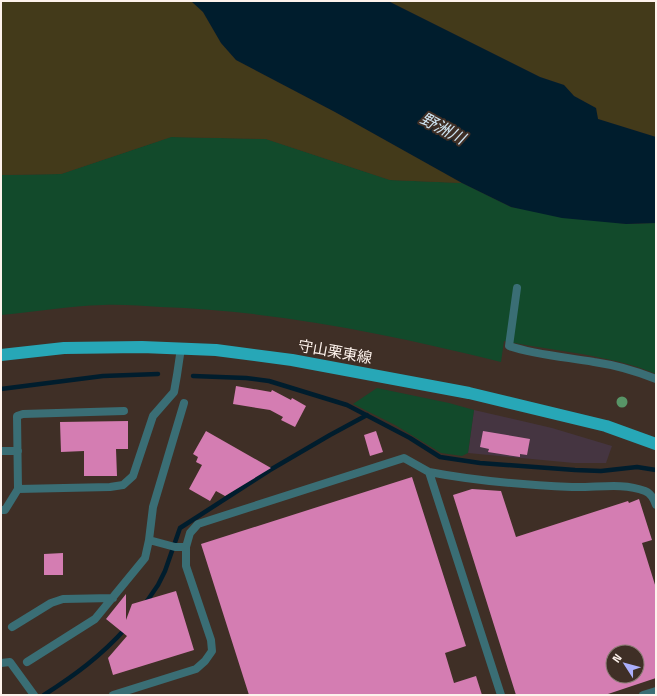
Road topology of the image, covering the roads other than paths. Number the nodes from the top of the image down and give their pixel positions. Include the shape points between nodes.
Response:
1 (517, 288) dead end
2 (181, 348) junction
3 (1, 355) edge
4 (656, 379) edge
5 (184, 403) dead end
6 (124, 411) dead end
7 (656, 444) edge
8 (1, 451) edge
9 (18, 451) junction
10 (429, 472) junction
11 (18, 489) junction
12 (656, 504) edge
13 (1, 510) edge
14 (149, 540) junction
15 (186, 547) junction
16 (113, 598) junction
17 (12, 627) dead end
18 (27, 662) dead end
19 (1, 663) edge
20 (656, 691) edge
21 (34, 695) edge
22 (113, 695) edge
23 (501, 695) edge
24 (643, 695) edge

1 - 4 lane via 509,346 537,354 602,364
2 - 3 main road, 守山栗東線 via 64,348
2 - 7 main road, 守山栗東線 via 292,360 470,393 606,426
2 - 11 lane via 174,392 153,416 133,476 123,485
5 - 14 lane via 152,507
6 - 9 lane via 17,416
8 - 9 lane
9 - 11 lane
10 - 12 lane via 465,479 573,487 627,486 647,491
10 - 15 lane via 404,458 198,524 190,534
10 - 23 lane
11 - 13 lane via 5,510
14 - 15 lane via 173,547
14 - 16 lane via 145,558
15 - 22 lane via 186,566 211,640 212,651 196,669
16 - 17 lane via 62,599
16 - 18 lane via 95,619
19 - 21 lane via 10,662
20 - 24 lane

